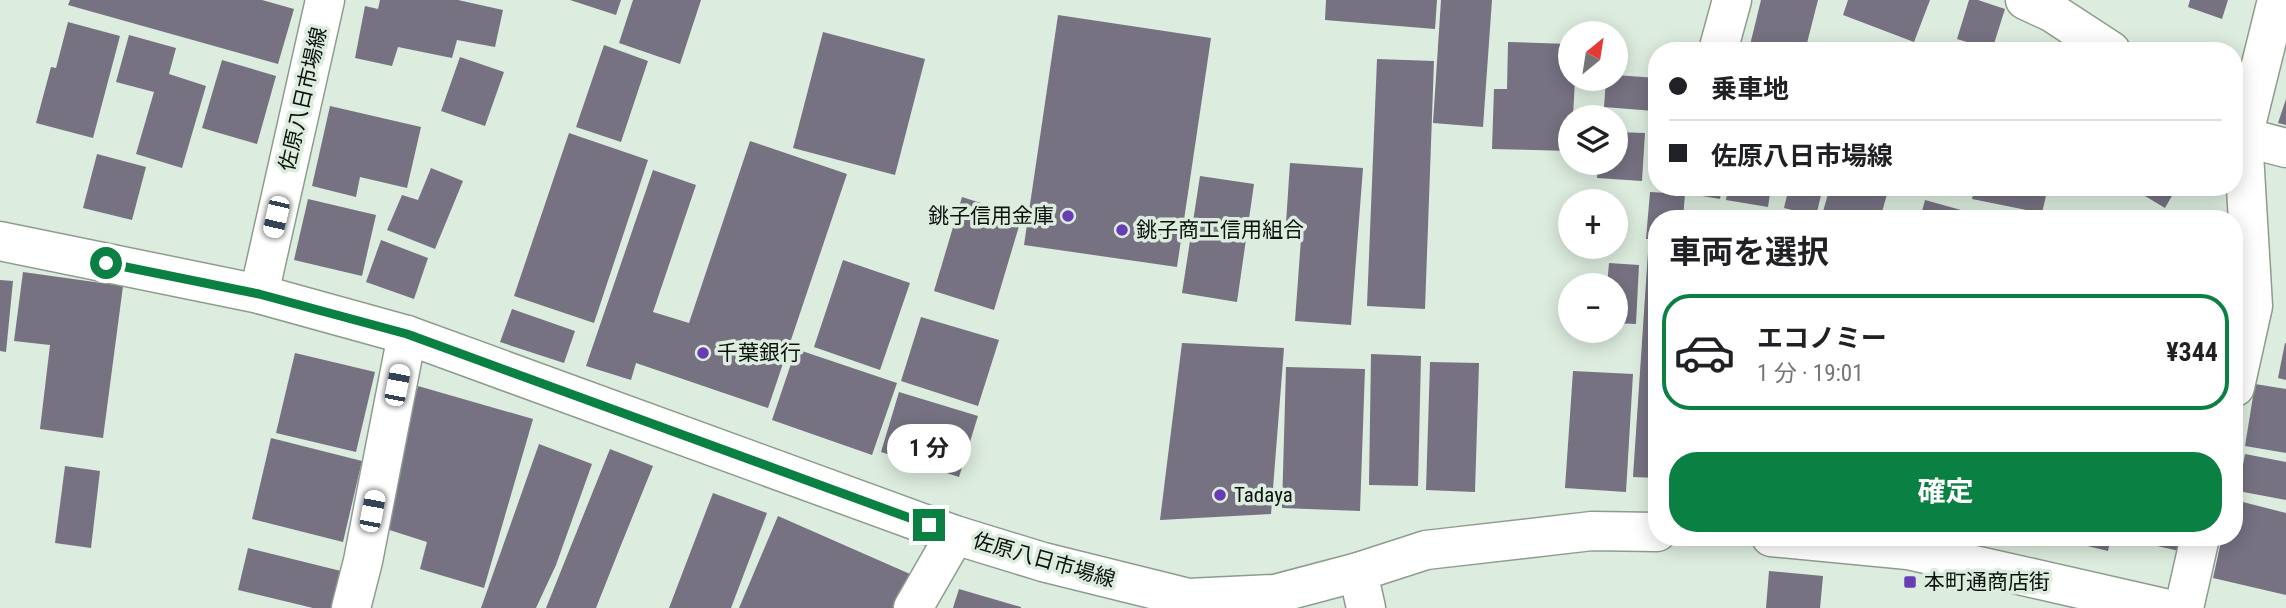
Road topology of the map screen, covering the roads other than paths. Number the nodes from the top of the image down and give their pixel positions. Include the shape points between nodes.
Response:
1 (325, 0) edge
2 (1732, 0) edge
3 (2025, 0) edge
4 (2277, 0) edge
5 (1720, 42) edge
6 (2097, 42) edge
7 (2243, 120) edge
8 (2243, 135) edge
9 (2286, 148) edge
10 (2243, 183) edge
11 (0, 241) edge
12 (259, 294) junction
13 (407, 334) junction
14 (2243, 351) edge
15 (1648, 532) edge
16 (955, 535) junction
17 (1866, 546) edge
18 (2198, 546) edge
19 (1362, 590) edge
20 (351, 608) edge
21 (913, 608) edge
22 (2164, 608) edge
23 (2184, 608) edge

1 - 12 main road, 佐原八日市場線
2 - 5 main road
3 - 6 main road
4 - 7 main road
8 - 9 main road
10 - 14 main road via 2253,306
11 - 12 main road
12 - 13 main road, 佐原八日市場線
13 - 16 main road, 佐原八日市場線
13 - 20 main road
15 - 19 main road, 佐原八日市場線 via 1592,531 1426,550
16 - 19 main road, 佐原八日市場線 via 1188,598
16 - 21 main road
17 - 22 main road via 1908,550
18 - 23 main road

